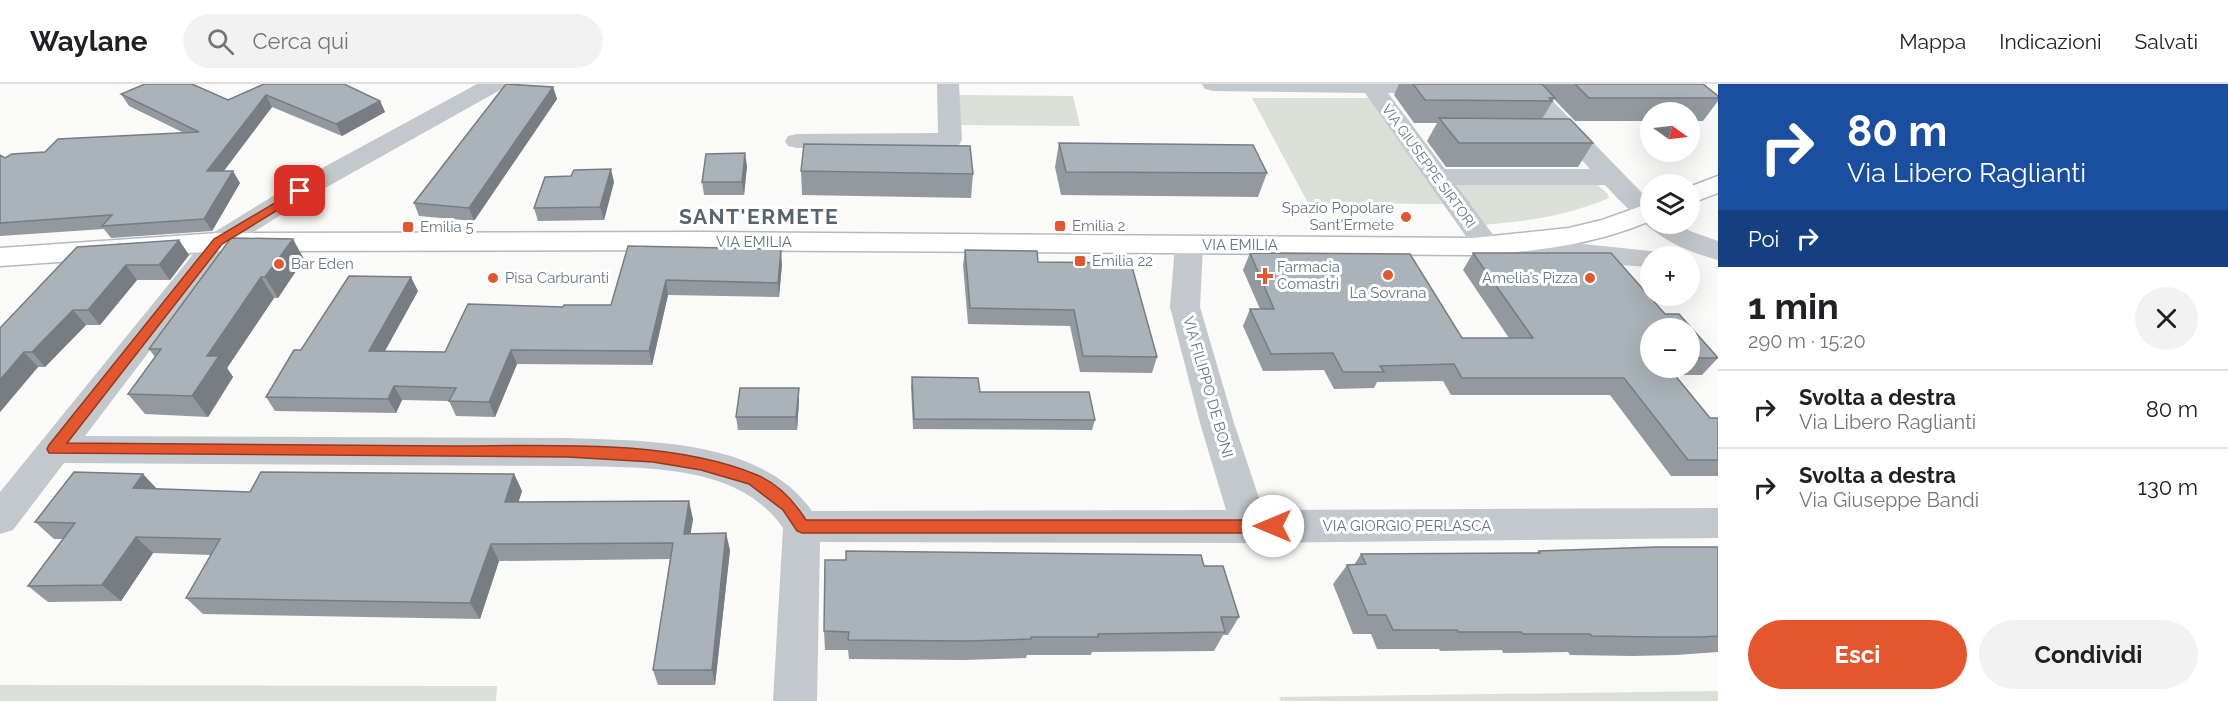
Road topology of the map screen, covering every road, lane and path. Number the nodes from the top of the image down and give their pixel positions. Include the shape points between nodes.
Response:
1 (494, 84) edge
2 (948, 84) edge
3 (1213, 84) edge
4 (1231, 84) edge
5 (1371, 85) edge
6 (1517, 86) edge
7 (1467, 87) edge
8 (1534, 133) edge
9 (1569, 133) junction
10 (797, 141) dead end
11 (1438, 177) junction
12 (1611, 177) junction
13 (1718, 184) edge
14 (1700, 191) edge
15 (1640, 205) edge
16 (1640, 219) edge
17 (1606, 228) junction
18 (1676, 234) edge
19 (218, 242) junction
20 (1189, 245) junction
21 (1497, 246) junction
22 (1718, 252) edge
23 (1640, 254) edge
24 (1700, 254) edge
25 (0, 257) edge
26 (1640, 257) edge
27 (54, 449) junction
28 (0, 519) edge
29 (1718, 523) edge
30 (802, 526) junction
31 (1250, 527) junction
32 (795, 701) edge

1 - 19 street via 300,191
2 - 10 street via 950,140
3 - 4 street, VIA GIUSEPPE SIRTORI
4 - 5 street, VIA GIUSEPPE SIRTORI
5 - 7 street, VIA GIUSEPPE SIRTORI
5 - 11 street, VIA GIUSEPPE SIRTORI via 1417,132
6 - 9 street
8 - 9 street
9 - 12 street
11 - 12 street
11 - 21 street, VIA GIUSEPPE SIRTORI
12 - 15 street
13 - 14 main road
16 - 17 main road, VIA EMILIA
17 - 21 main road, VIA EMILIA
17 - 23 street, VIA EMILIA via 1623,246
18 - 22 street
19 - 20 main road, VIA EMILIA
19 - 25 main road, VIA EMILIA
19 - 27 street
20 - 21 main road, VIA EMILIA
20 - 31 street, VIA FILIPPO DE BONI via 1185,307
21 - 26 street, VIA EMILIA
22 - 24 street
27 - 28 street
27 - 30 street via 568,452 653,456 753,479 788,506
29 - 31 street, VIA GIORGIO PERLASCA
30 - 31 street, VIA GIORGIO PERLASCA
30 - 32 street

